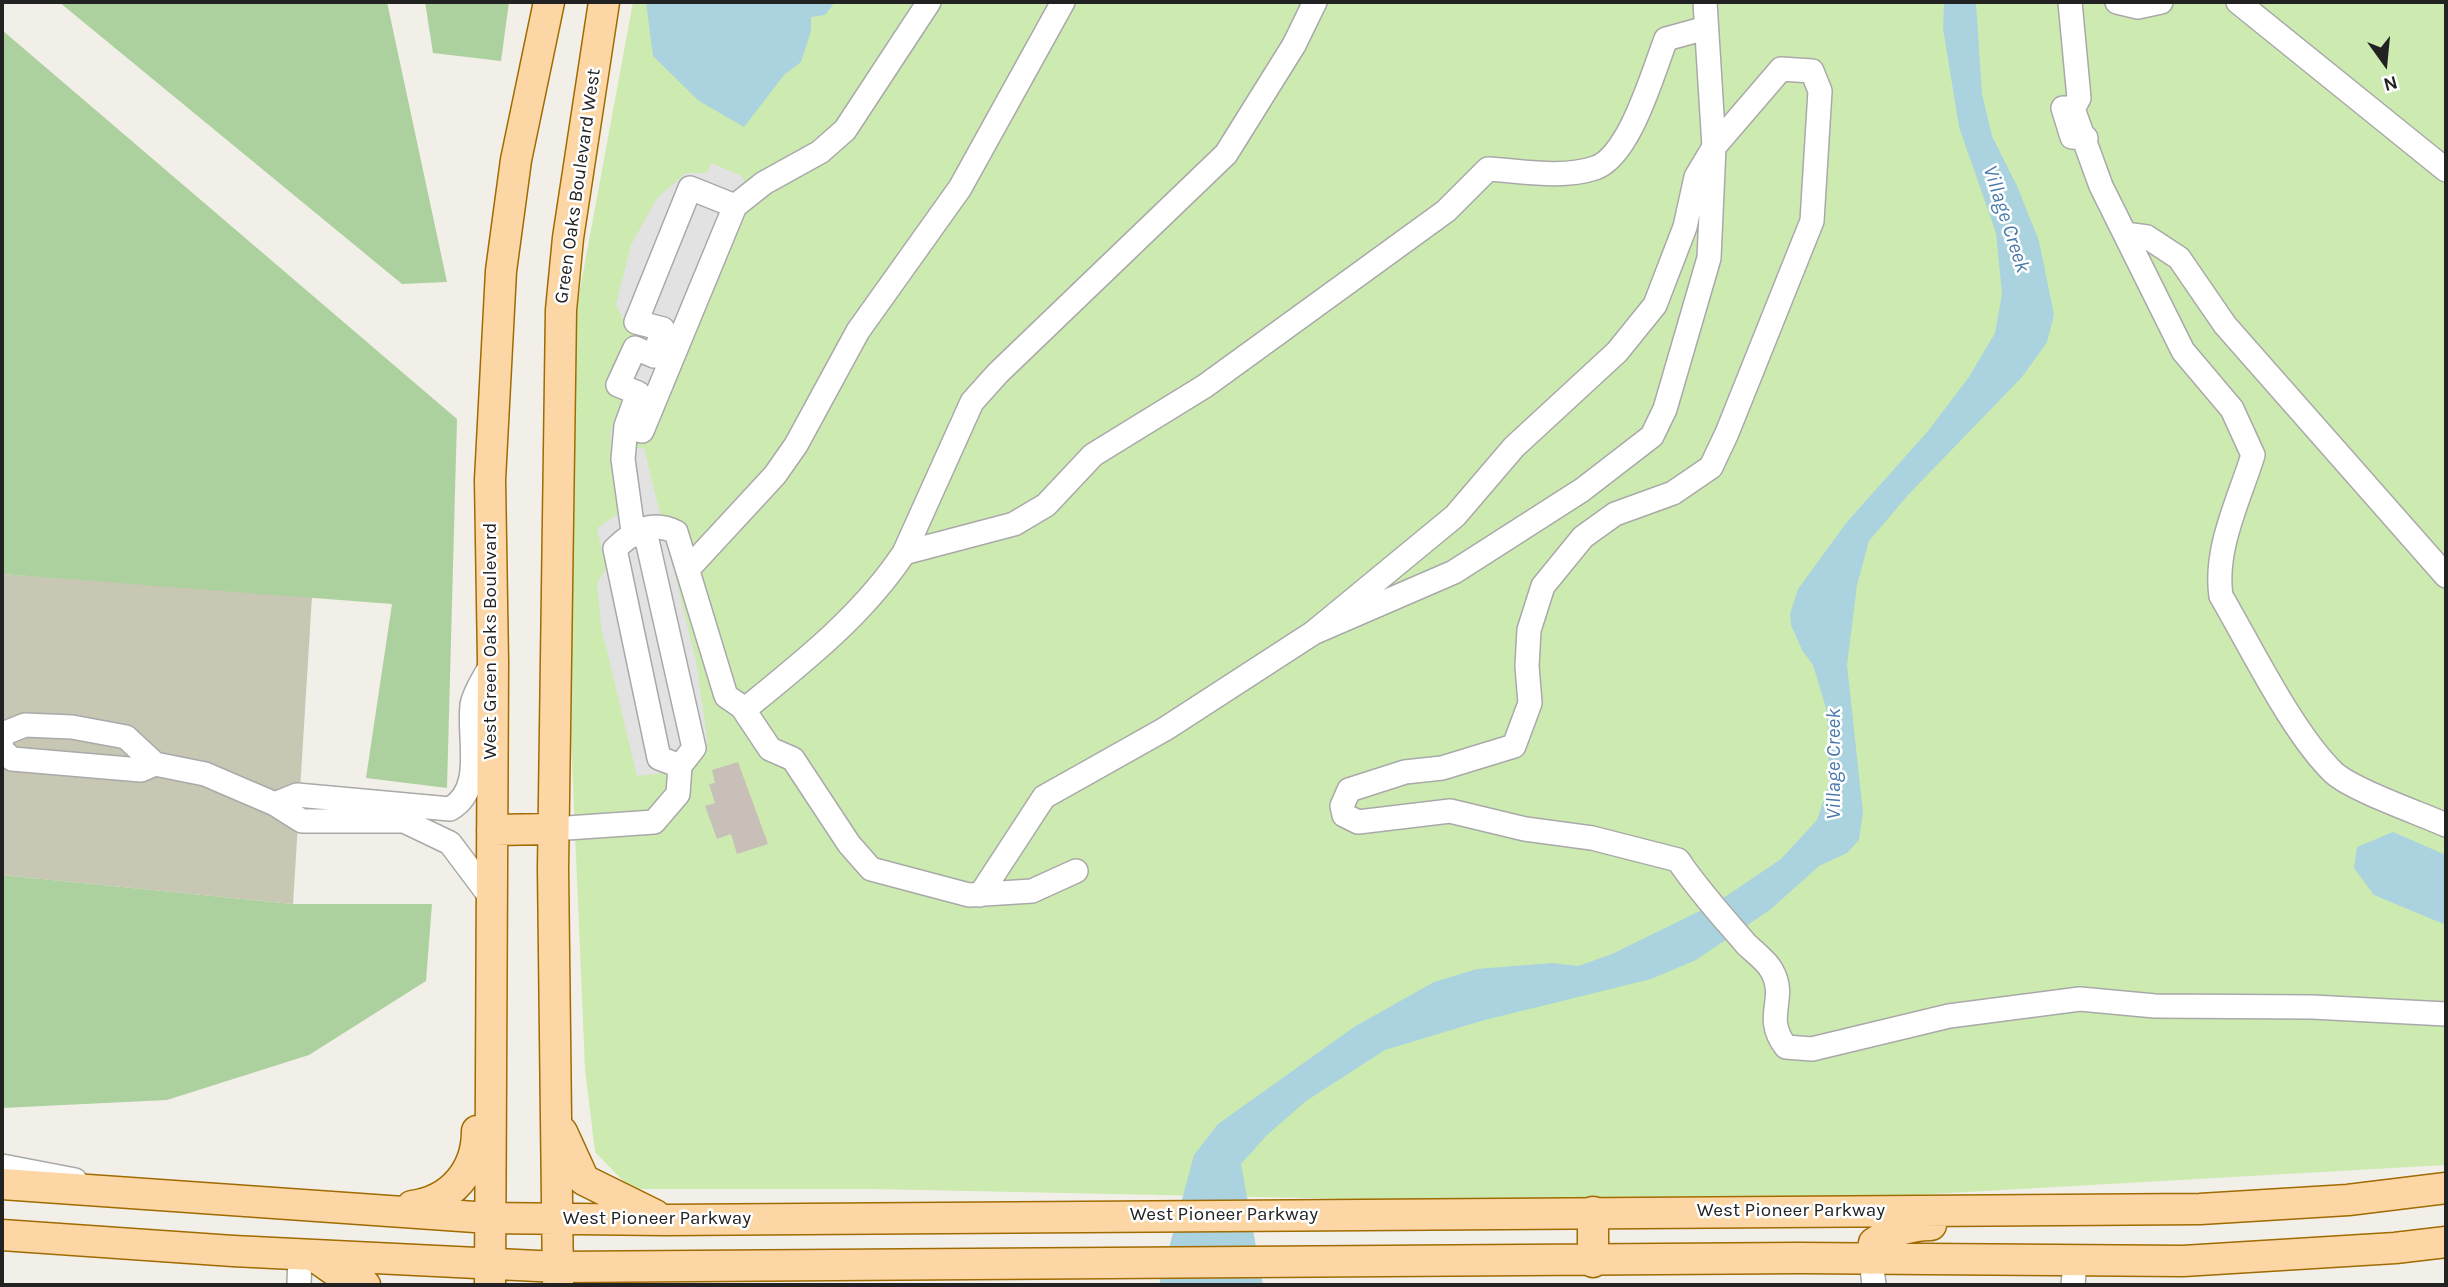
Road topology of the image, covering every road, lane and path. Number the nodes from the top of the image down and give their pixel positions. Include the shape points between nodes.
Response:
1 (549, 2) edge
2 (604, 2) edge
3 (929, 2) edge
4 (1063, 2) edge
5 (1315, 2) edge
6 (1705, 2) edge
7 (2070, 2) edge
8 (2117, 2) edge
9 (2161, 2) edge
10 (2238, 2) edge
11 (1706, 29) junction
12 (1714, 147) junction
13 (2446, 170) edge
14 (735, 206) junction
15 (2125, 233) junction
16 (626, 426) junction
17 (633, 531) junction
18 (904, 553) junction
19 (689, 568) junction
20 (2446, 576) edge
21 (1313, 633) junction
22 (492, 662) junction
23 (744, 710) junction
24 (2, 739) edge
25 (2, 750) edge
26 (155, 764) junction
27 (680, 766) junction
28 (369, 811) junction
29 (2446, 825) edge
30 (554, 829) junction
31 (492, 830) junction
32 (1076, 871) dead end
33 (980, 895) junction
34 (492, 899) junction
35 (491, 976) junction
36 (2446, 1014) edge
37 (556, 1113) junction
38 (2, 1166) edge
39 (2, 1184) edge
40 (2446, 1188) edge
41 (132, 1194) junction
42 (2084, 1210) junction
43 (378, 1211) junction
44 (1592, 1212) junction
45 (489, 1218) junction
46 (557, 1219) junction
47 (665, 1220) junction
48 (2, 1235) edge
49 (2446, 1242) edge
50 (306, 1255) junction
51 (1593, 1262) junction
52 (1872, 1272) edge
53 (2074, 1273) edge
54 (490, 1275) edge
55 (750, 1275) edge
56 (558, 1276) edge
57 (299, 1285) edge
58 (365, 1285) edge

1 - 22 main road, West Green Oaks Boulevard via 516,160 501,271 490,480
2 - 30 main road, Green Oaks Boulevard West via 561,310
3 - 14 street via 845,130 820,152 764,183
4 - 19 street via 960,188 858,331 796,445 775,475
5 - 18 street via 1226,155 971,402
6 - 11 street
7 - 15 street via 2079,97 2073,109 2101,186
8 - 9 street via 2138,7
10 - 13 street
11 - 12 street
11 - 18 street via 1666,39 1629,136 1597,167 1557,173 1488,169 1446,211 1293,323 1205,386 1093,455 1046,505 1014,524
12 - 21 street via 1696,177 1685,227 1655,306 1617,352 1514,447 1455,516
12 - 21 street via 1709,258 1665,409 1652,436 1582,490 1454,572
12 - 36 street via 1781,69 1812,71 1820,91 1812,221 1711,467 1673,493 1615,514 1583,537 1543,586 1530,630 1530,703 1514,746 1349,790 1343,816 1358,822 1450,811 1678,860 1696,887 1772,969 1779,990 1776,1034 1786,1047 1812,1049 1950,1016 2080,999 2155,1006
14 - 16 street via 642,430
14 - 16 street via 690,188 636,322 663,329 654,356 635,348 618,385 638,393
15 - 20 street via 2147,236 2179,258 2225,324
15 - 29 street via 2183,351 2232,409 2253,455 2222,553 2221,596 2301,731 2335,773
16 - 17 street via 623,459
17 - 19 street via 663,525 676,532
17 - 27 street via 647,540 694,748
17 - 27 street via 615,549 659,758
18 - 23 street via 886,580 825,644
19 - 23 street via 726,696
21 - 33 street via 1165,729 1044,797
22 - 28 street via 472,703 471,784 463,801 450,808
22 - 31 main road, West Green Oaks Boulevard
23 - 33 street via 770,749 793,759 871,869
24 - 26 street via 5,733 25,725 72,727 126,737
25 - 26 street via 12,759 141,770
26 - 28 street via 205,774 275,804 297,794
27 - 30 street via 678,794 654,822
28 - 34 street via 404,821 450,843
30 - 31 main road
30 - 37 main road
31 - 34 main road, West Green Oaks Boulevard
32 - 33 street via 1032,891
34 - 35 main road, West Green Oaks Boulevard
35 - 43 main road via 477,1012 477,1142 468,1171 447,1196
35 - 45 main road, West Green Oaks Boulevard
37 - 46 main road
37 - 47 main road via 584,1180
38 - 41 street
39 - 41 main road, West Pioneer Parkway
40 - 42 main road, West Pioneer Parkway via 2348,1200 2200,1209
41 - 43 main road, West Pioneer Parkway
42 - 44 main road, West Pioneer Parkway
42 - 52 main road via 2040,1222 1903,1227 1874,1244
43 - 45 main road, West Pioneer Parkway
44 - 47 main road, West Pioneer Parkway
44 - 51 main road
45 - 46 main road, West Pioneer Parkway
45 - 54 main road, West Green Oaks Boulevard
46 - 47 main road, West Pioneer Parkway
46 - 56 main road
48 - 50 main road
49 - 53 main road
50 - 54 main road
50 - 57 street
50 - 58 main road via 355,1284
51 - 52 main road
51 - 55 main road via 1133,1263
52 - 53 main road
54 - 56 main road
55 - 56 main road

